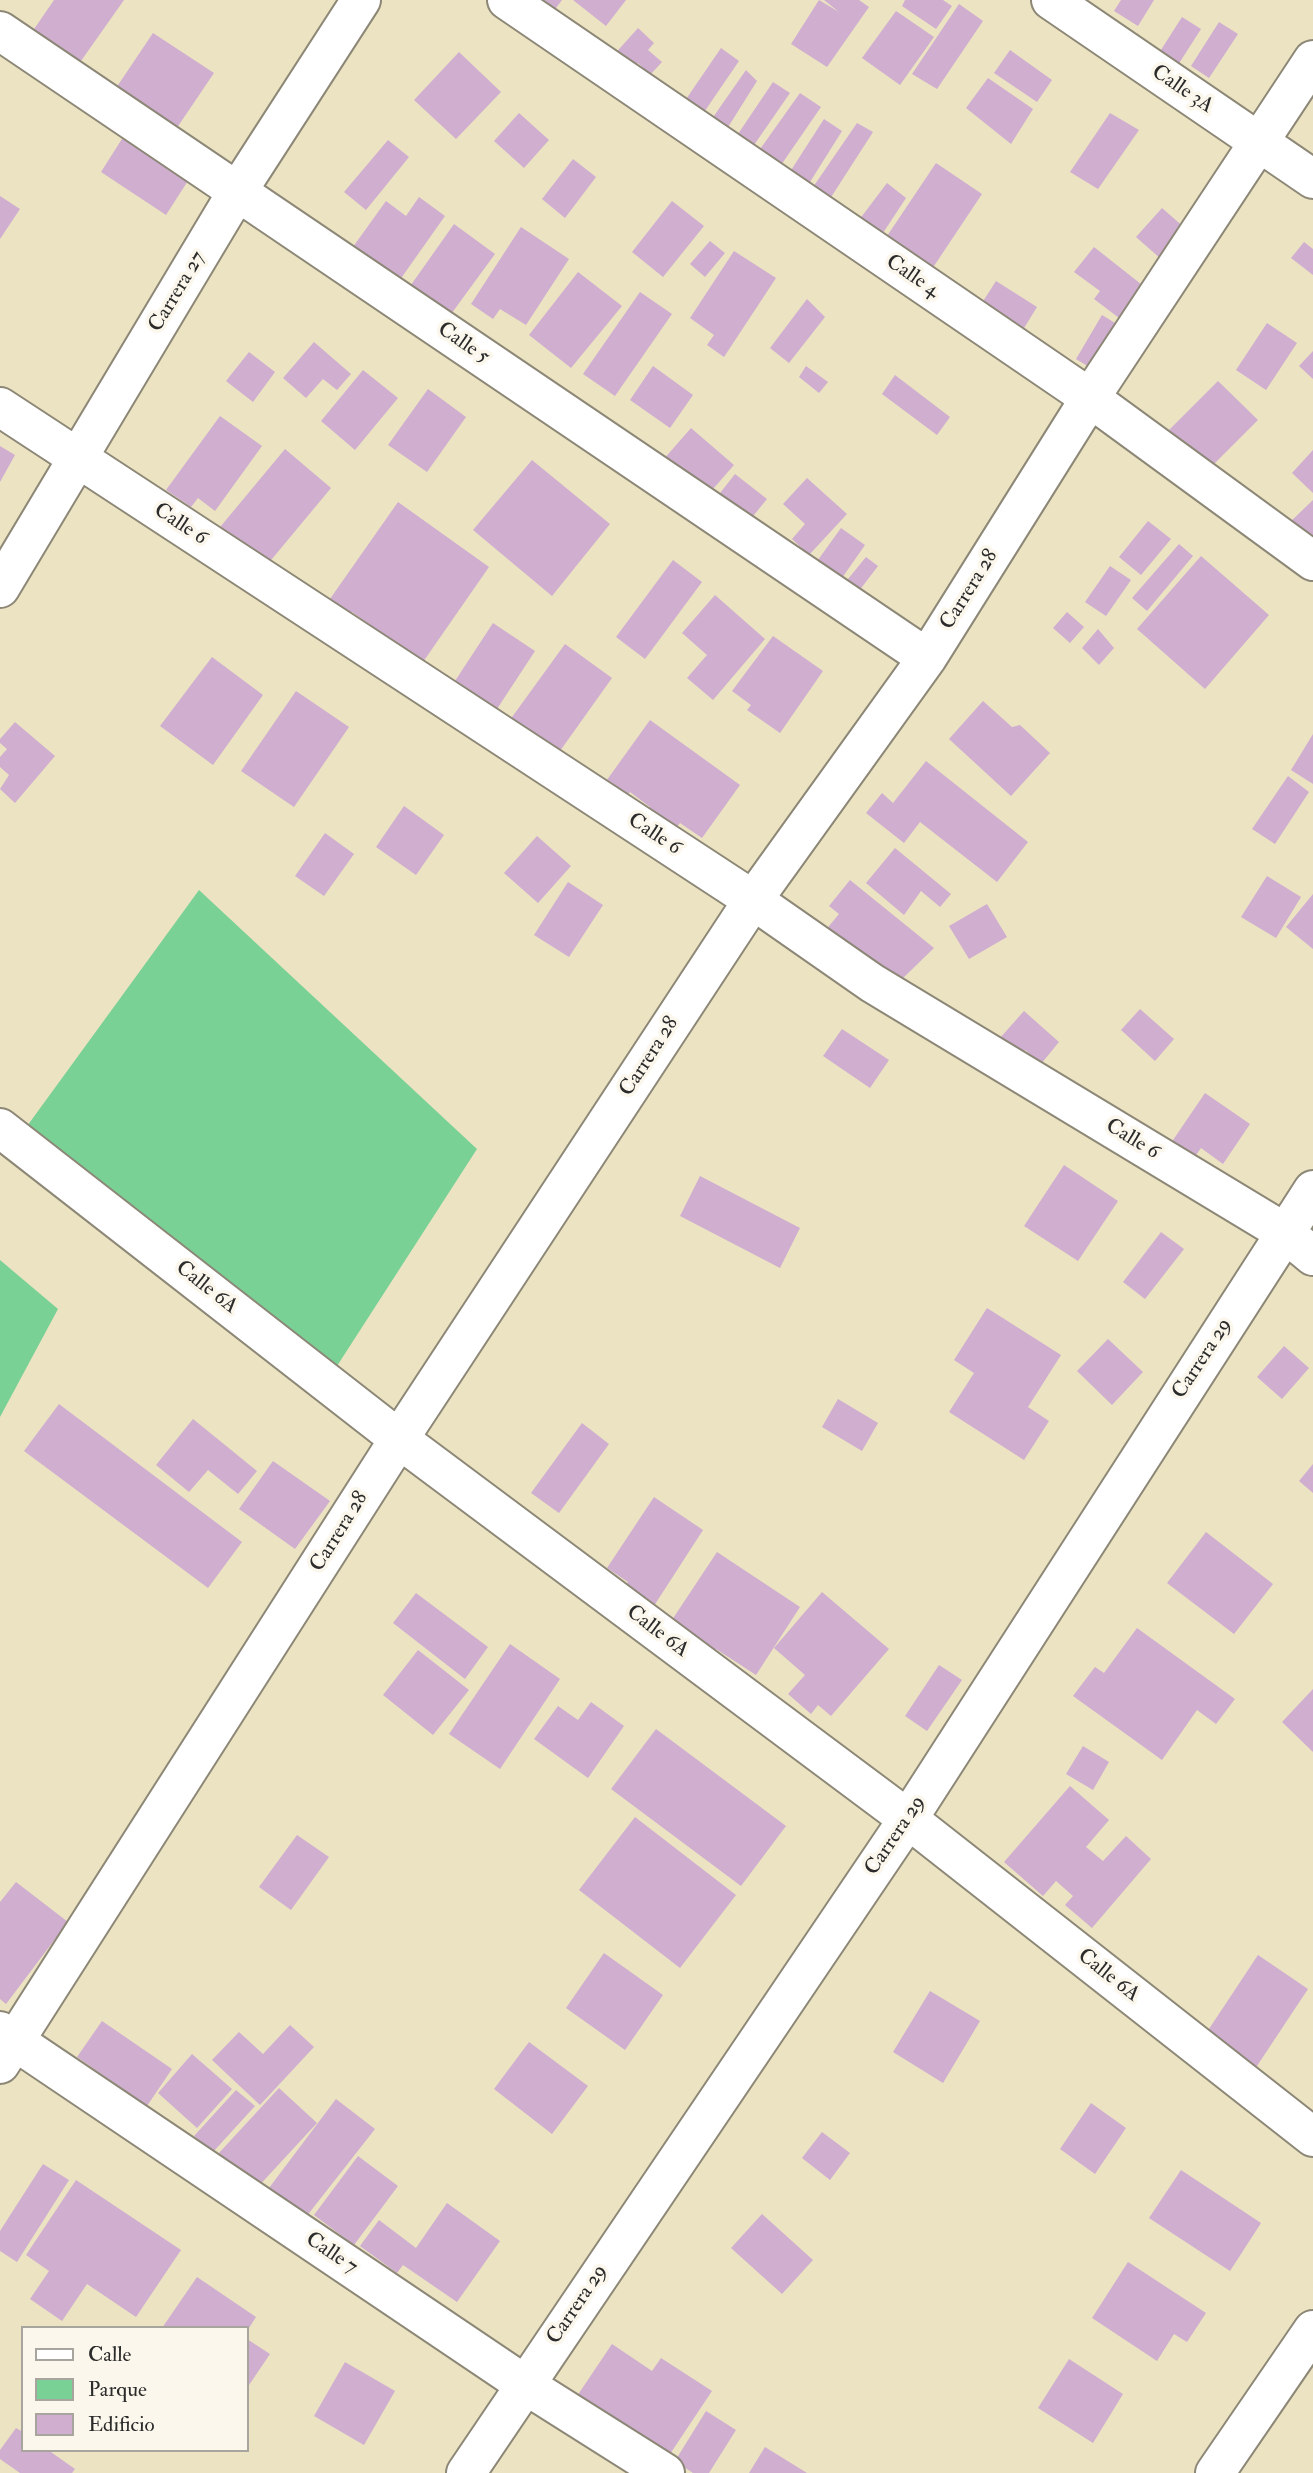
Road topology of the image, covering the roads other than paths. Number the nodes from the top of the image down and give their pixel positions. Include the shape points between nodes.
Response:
1 (361, 0) edge
2 (507, 0) edge
3 (1051, 0) edge
4 (0, 31) edge
5 (1313, 60) edge
6 (1257, 141) junction
7 (1313, 179) edge
8 (237, 192) junction
9 (1090, 398) junction
10 (0, 407) edge
11 (80, 459) junction
12 (1313, 561) edge
13 (0, 587) edge
14 (927, 658) junction
15 (753, 900) junction
16 (0, 1128) edge
17 (1313, 1190) edge
18 (1284, 1232) junction
19 (1313, 1256) edge
20 (399, 1439) junction
21 (908, 1819) junction
22 (5, 2046) edge
23 (1313, 2137) edge
24 (1313, 2330) edge
25 (524, 2384) junction
26 (466, 2473) edge
27 (666, 2473) edge
28 (1215, 2473) edge

1 - 8 street, Carrera 27
2 - 9 street, Calle 4
3 - 6 street, Calle 3A
4 - 8 street, Calle 5
5 - 6 street, Carrera 28
6 - 7 street, Calle 3A
6 - 9 street, Carrera 28
8 - 11 street, Carrera 27
8 - 14 street, Calle 5
9 - 12 street, Calle 4
9 - 14 street, Carrera 28
10 - 11 street, Calle 6
11 - 13 street, Carrera 27
11 - 15 street, Calle 6
14 - 15 street, Carrera 28
15 - 18 street, Calle 6 via 872,983
15 - 20 street, Carrera 28
16 - 20 street, Calle 6A
17 - 18 street, Carrera 29
18 - 19 street, Calle 6
18 - 21 street, Carrera 29
20 - 21 street, Calle 6A
20 - 22 street, Carrera 28
21 - 23 street, Calle 6A
21 - 25 street, Carrera 29
22 - 25 street, Calle 7
24 - 28 street
25 - 26 street, Carrera 29
25 - 27 street, Calle 7

